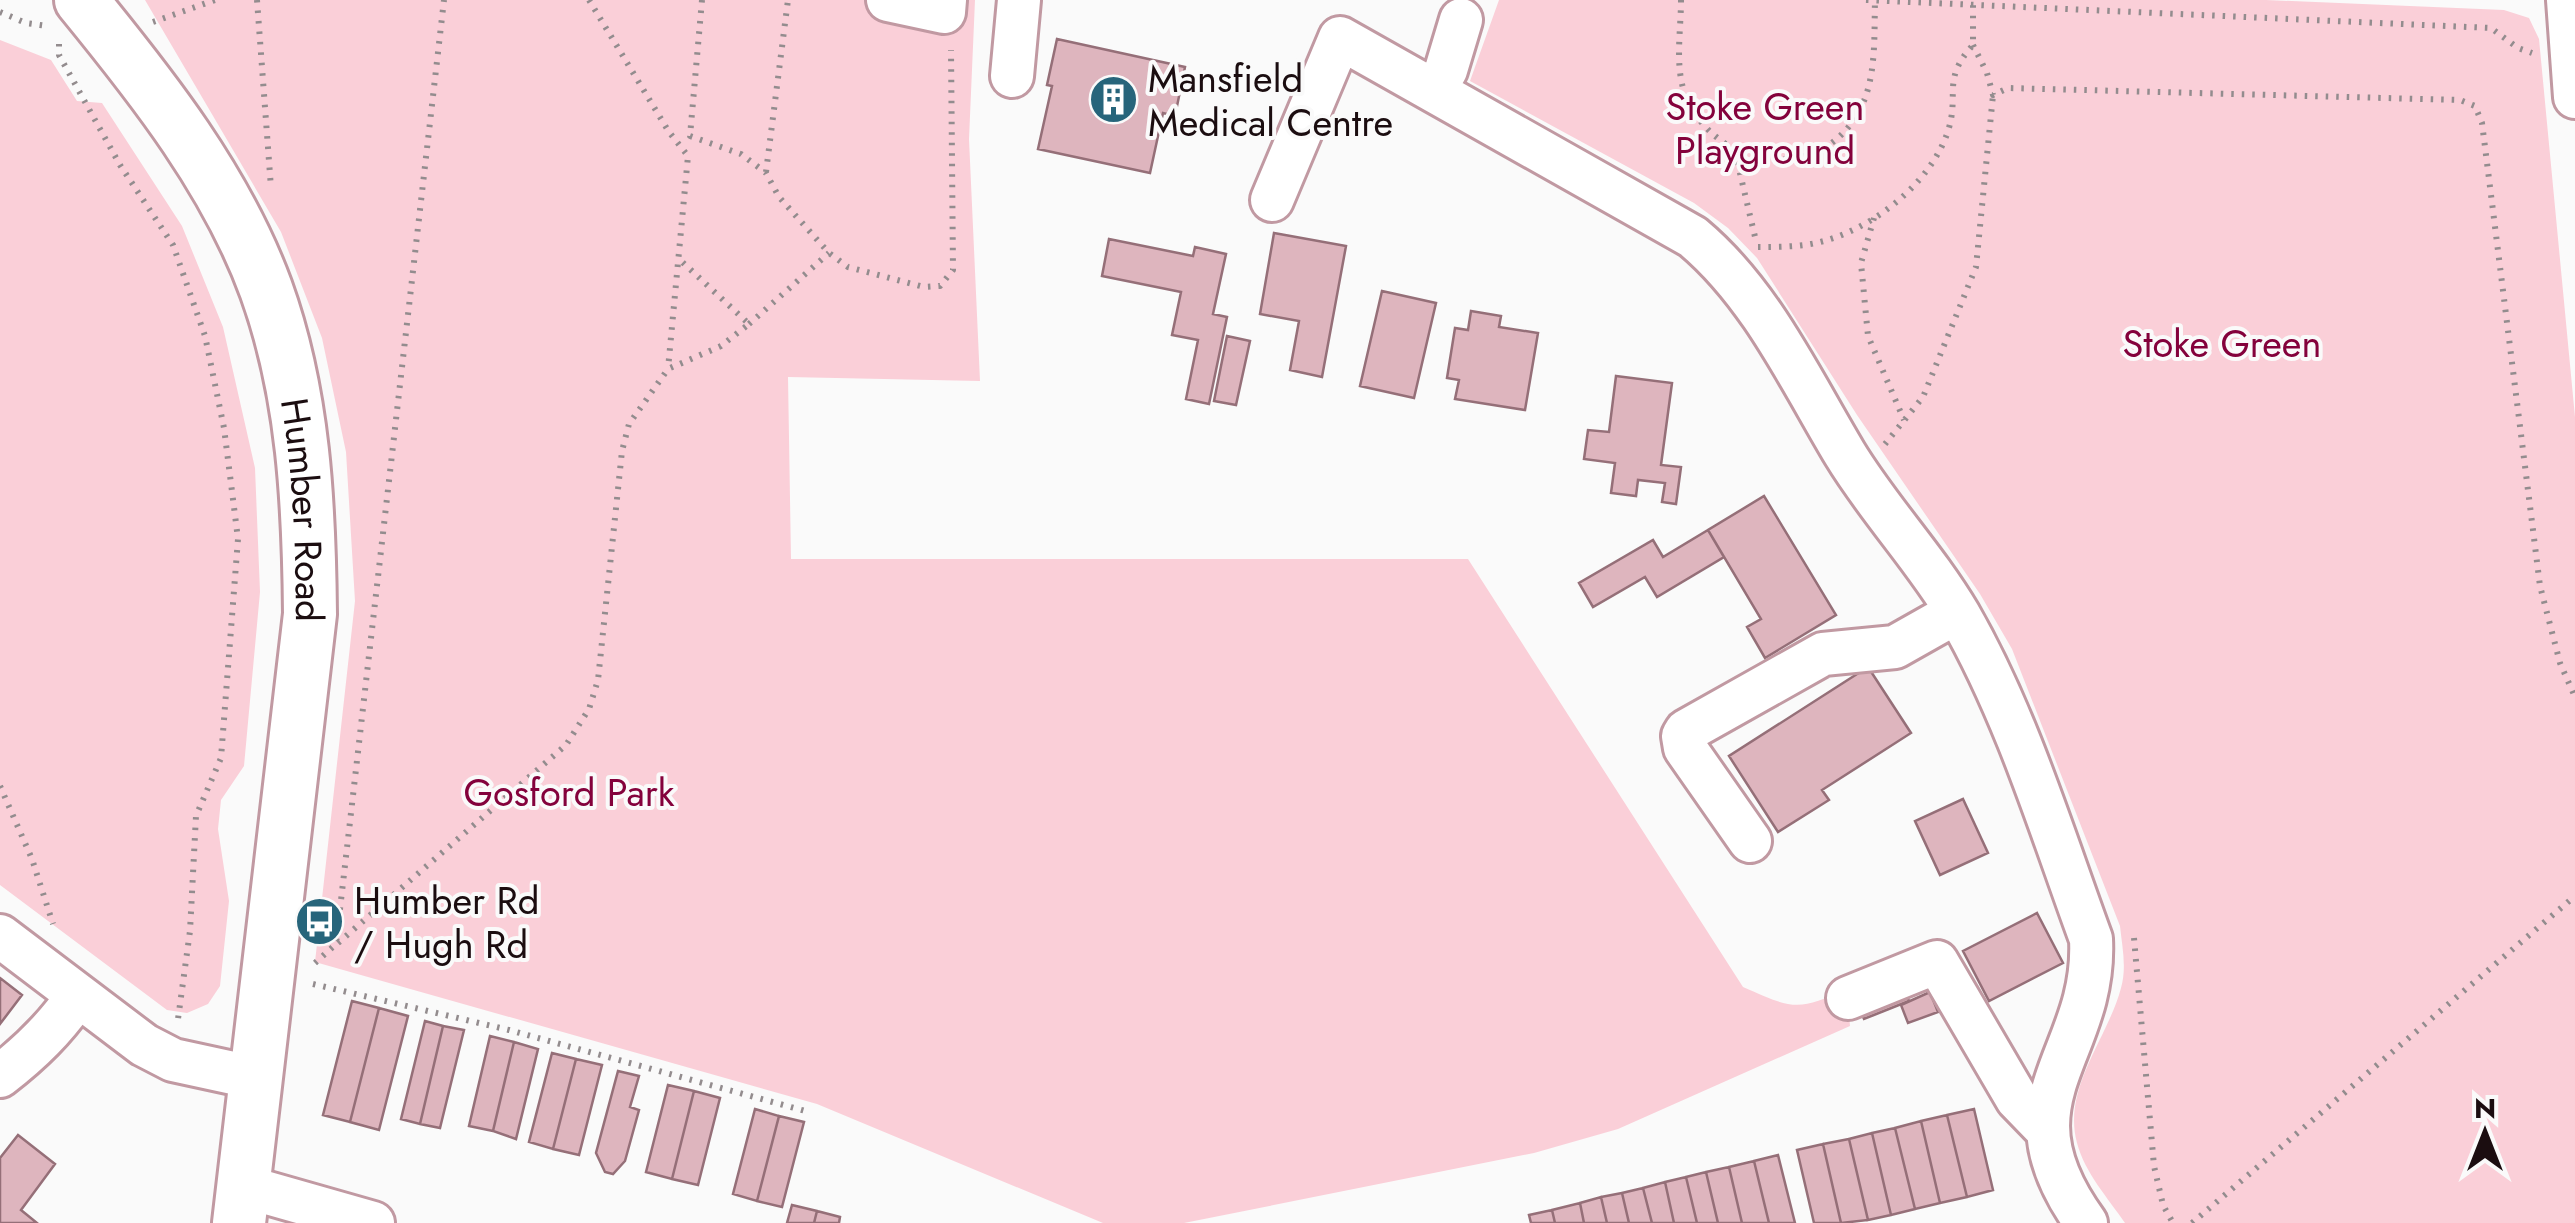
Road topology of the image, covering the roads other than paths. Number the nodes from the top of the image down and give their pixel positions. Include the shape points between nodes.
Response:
1 (888, 0) edge
2 (1018, 0) edge
3 (2568, 0) edge
4 (945, 6) edge
5 (70, 14) edge
6 (1461, 20) dead end
7 (1012, 76) dead end
8 (2574, 79) edge
9 (1435, 90) junction
10 (1272, 200) dead end
11 (1956, 612) junction
12 (1750, 841) dead end
13 (0, 936) edge
14 (78, 996) junction
15 (1848, 998) dead end
16 (0, 1076) edge
17 (256, 1078) junction
18 (2047, 1130) junction
19 (241, 1204) edge
20 (2067, 1217) edge
21 (373, 1223) edge

1 - 4 street
2 - 7 street
3 - 8 street
5 - 17 main road, Humber Road via 162,103 230,212 266,290 298,414 310,614
6 - 9 street
9 - 10 street via 1340,38
9 - 11 street via 1693,238 1739,254 1747,292 1851,463
11 - 12 street via 1895,646 1823,654 1686,731 1686,748
11 - 18 street via 1995,683 2091,938 2085,996 2050,1094
13 - 14 street
14 - 16 street via 32,1052
14 - 17 street via 173,1060
15 - 18 street via 1937,962 2017,1099
17 - 19 main road, Humber Road
18 - 20 street
19 - 21 street

